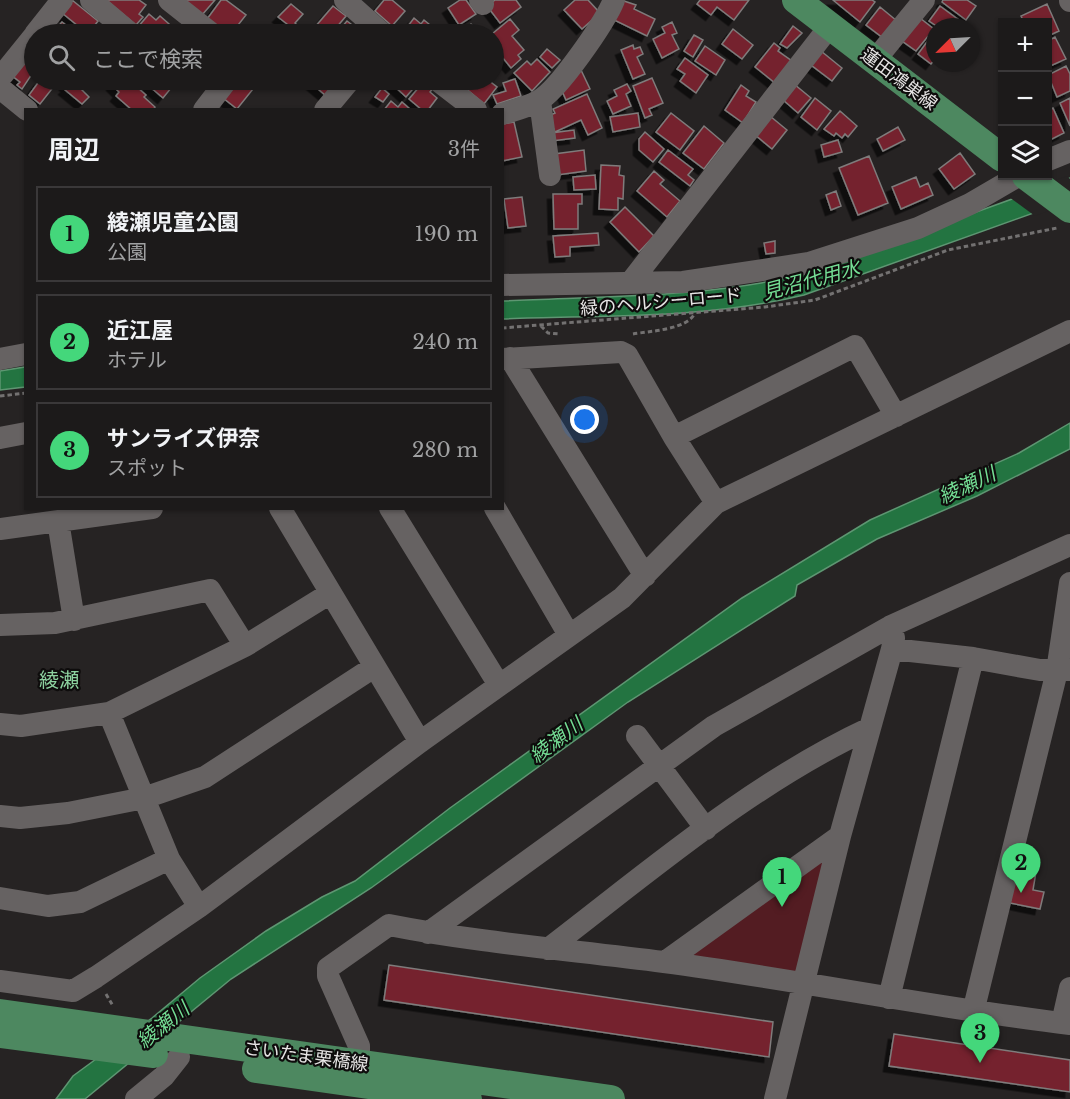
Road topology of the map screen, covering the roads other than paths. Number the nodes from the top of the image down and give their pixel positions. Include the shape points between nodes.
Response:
1 (62, 0) edge
2 (91, 0) edge
3 (169, 0) edge
4 (345, 0) edge
5 (614, 0) edge
6 (796, 0) edge
7 (924, 0) edge
8 (368, 8) edge
9 (44, 24) edge
10 (119, 24) edge
11 (199, 24) edge
12 (377, 24) edge
13 (830, 26) junction
14 (24, 44) edge
15 (24, 49) edge
16 (0, 59) edge
17 (874, 60) junction
18 (0, 78) edge
19 (0, 88) edge
20 (219, 90) edge
21 (342, 90) edge
22 (444, 94) edge
23 (540, 101) junction
24 (25, 108) edge
25 (206, 108) edge
26 (327, 108) edge
27 (472, 108) edge
28 (504, 113) edge
29 (1070, 151) edge
30 (998, 155) edge
31 (1052, 158) edge
32 (550, 175) dead end
33 (1011, 180) edge
34 (1030, 180) edge
35 (1066, 218) edge
36 (630, 283) junction
37 (504, 285) edge
38 (1070, 331) edge
39 (24, 354) edge
40 (506, 358) edge
41 (0, 359) edge
42 (896, 416) junction
43 (24, 433) edge
44 (674, 437) junction
45 (0, 438) edge
46 (716, 503) junction
47 (138, 510) edge
48 (281, 510) edge
49 (391, 510) edge
50 (496, 510) edge
51 (58, 521) junction
52 (0, 530) edge
53 (1070, 545) edge
54 (645, 576) junction
55 (1070, 583) edge
56 (329, 594) junction
57 (74, 620) junction
58 (0, 625) edge
59 (569, 635) junction
60 (892, 637) junction
61 (245, 646) junction
62 (973, 658) junction
63 (374, 667) junction
64 (1064, 670) edge
65 (499, 685) junction
66 (109, 712) junction
67 (0, 724) edge
68 (870, 729) junction
69 (637, 736) dead end
70 (420, 742) junction
71 (658, 764) junction
72 (144, 798) junction
73 (0, 816) edge
74 (706, 829) junction
75 (840, 836) junction
76 (169, 859) junction
77 (0, 898) edge
78 (199, 907) junction
79 (428, 933) junction
80 (548, 949) junction
81 (666, 962) junction
82 (0, 981) edge
83 (805, 985) junction
84 (1070, 988) edge
85 (889, 998) junction
86 (973, 1012) junction
87 (0, 1013) edge
88 (1066, 1024) edge
89 (0, 1034) edge
90 (176, 1051) junction
91 (359, 1062) junction
92 (136, 1099) edge
93 (468, 1099) edge
94 (612, 1099) edge
95 (775, 1099) edge

1 - 9 street
2 - 10 street
3 - 11 street
4 - 8 street
5 - 23 street via 582,53
6 - 13 main road, 蓮田鴻巣線
7 - 17 street
8 - 12 street
13 - 17 main road, 蓮田鴻巣線
13 - 36 street
14 - 16 street
15 - 18 street
17 - 30 main road, 蓮田鴻巣線
19 - 24 street
20 - 25 street
21 - 26 street
22 - 27 street
23 - 28 street
23 - 32 street
29 - 31 street
33 - 36 street via 918,228 809,263 683,282
34 - 35 main road
36 - 37 street
38 - 42 street
39 - 41 street
40 - 44 street via 621,352 627,355
40 - 54 street
42 - 44 street via 855,346
42 - 46 street
43 - 45 street
44 - 46 street
46 - 54 street
47 - 51 street
48 - 56 street
49 - 65 street
50 - 59 street
51 - 52 street
51 - 57 street
53 - 60 street
54 - 59 street
55 - 64 street
56 - 61 street
56 - 63 street
57 - 58 street
57 - 61 street via 210,590
59 - 65 street
60 - 62 street
60 - 68 street
60 - 71 street via 714,726
61 - 66 street
62 - 64 street via 1041,670
62 - 85 street
63 - 70 street
63 - 72 street via 205,777
64 - 86 street
65 - 70 street
66 - 67 street via 21,726
66 - 72 street
68 - 74 street via 824,749
68 - 75 street
69 - 71 street
70 - 78 street
71 - 74 street
71 - 79 street
72 - 73 street via 68,813
72 - 76 street
74 - 80 street
75 - 81 street
75 - 83 street
76 - 77 street via 80,902 48,906
76 - 78 street
78 - 82 street via 73,991
79 - 80 street
79 - 91 street via 389,926 328,968 359,1046
80 - 81 street
81 - 83 street
83 - 85 street
83 - 95 street
84 - 88 street
85 - 86 street
86 - 88 street
87 - 90 main road, さいたま栗橋線 via 113,1019
89 - 90 main road, さいたま栗橋線 via 88,1046
90 - 91 main road, さいたま栗橋線
90 - 92 street via 164,1076
90 - 93 main road, さいたま栗橋線
91 - 94 main road, さいたま栗橋線

